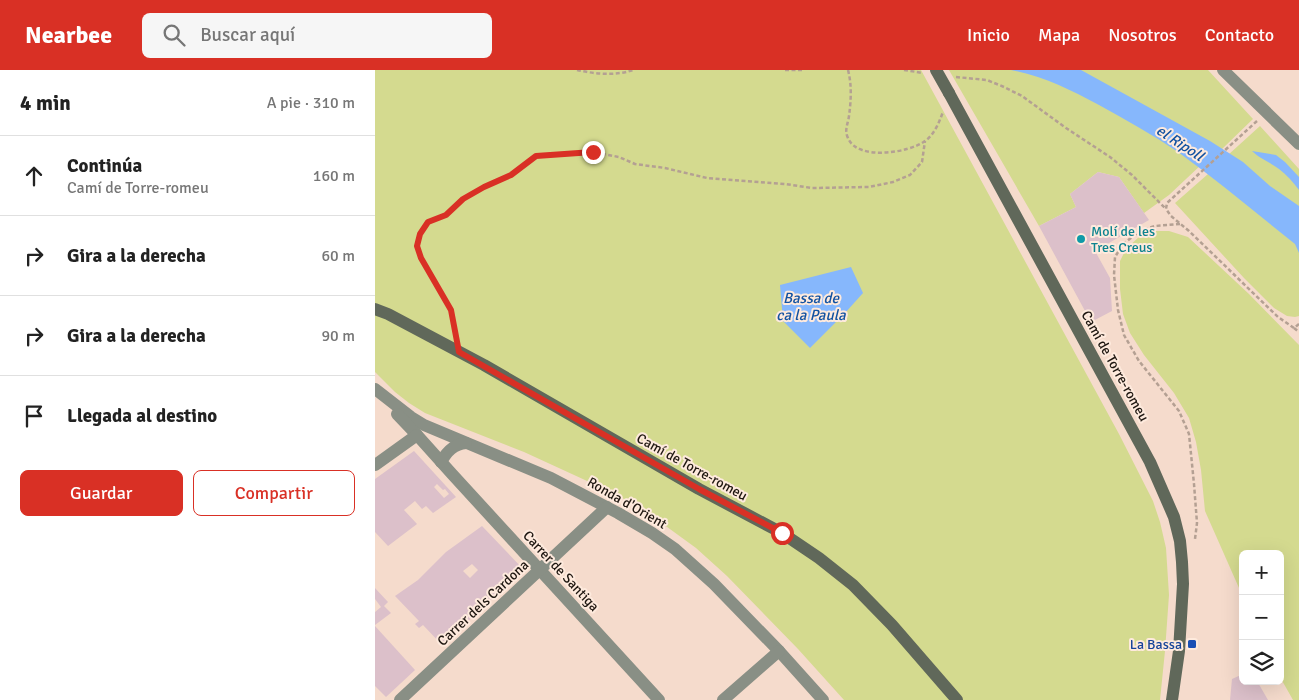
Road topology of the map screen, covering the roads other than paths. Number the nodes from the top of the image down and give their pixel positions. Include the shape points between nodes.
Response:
1 (1223, 70) edge
2 (933, 72) edge
3 (1299, 144) edge
4 (375, 309) edge
5 (375, 390) edge
6 (417, 434) junction
7 (466, 443) junction
8 (441, 462) junction
9 (375, 465) edge
10 (607, 507) junction
11 (540, 570) junction
12 (779, 651) junction
13 (401, 700) edge
14 (659, 700) edge
15 (723, 700) edge
16 (823, 700) edge
17 (957, 700) edge
18 (1172, 700) edge

1 - 3 street
2 - 18 street, Camí de Torre-romeu, bridge via 949,93 1150,462 1170,507 1180,541 1183,584
4 - 17 street, Camí de Torre-romeu via 459,352 782,533 853,585
5 - 6 street, Carrer de Santiga
5 - 7 street, Ronda d'Orient via 424,425
6 - 8 street, Carrer de Santiga
6 - 9 street
7 - 8 street via 452,448
7 - 10 street, Ronda d'Orient via 551,478
8 - 11 street, Carrer de Santiga
10 - 11 street, Carrer dels Cardona
10 - 12 street, Ronda d'Orient via 675,548
11 - 13 street, Carrer dels Cardona
11 - 14 street, Carrer de Santiga
12 - 15 street
12 - 16 street, Ronda d'Orient

